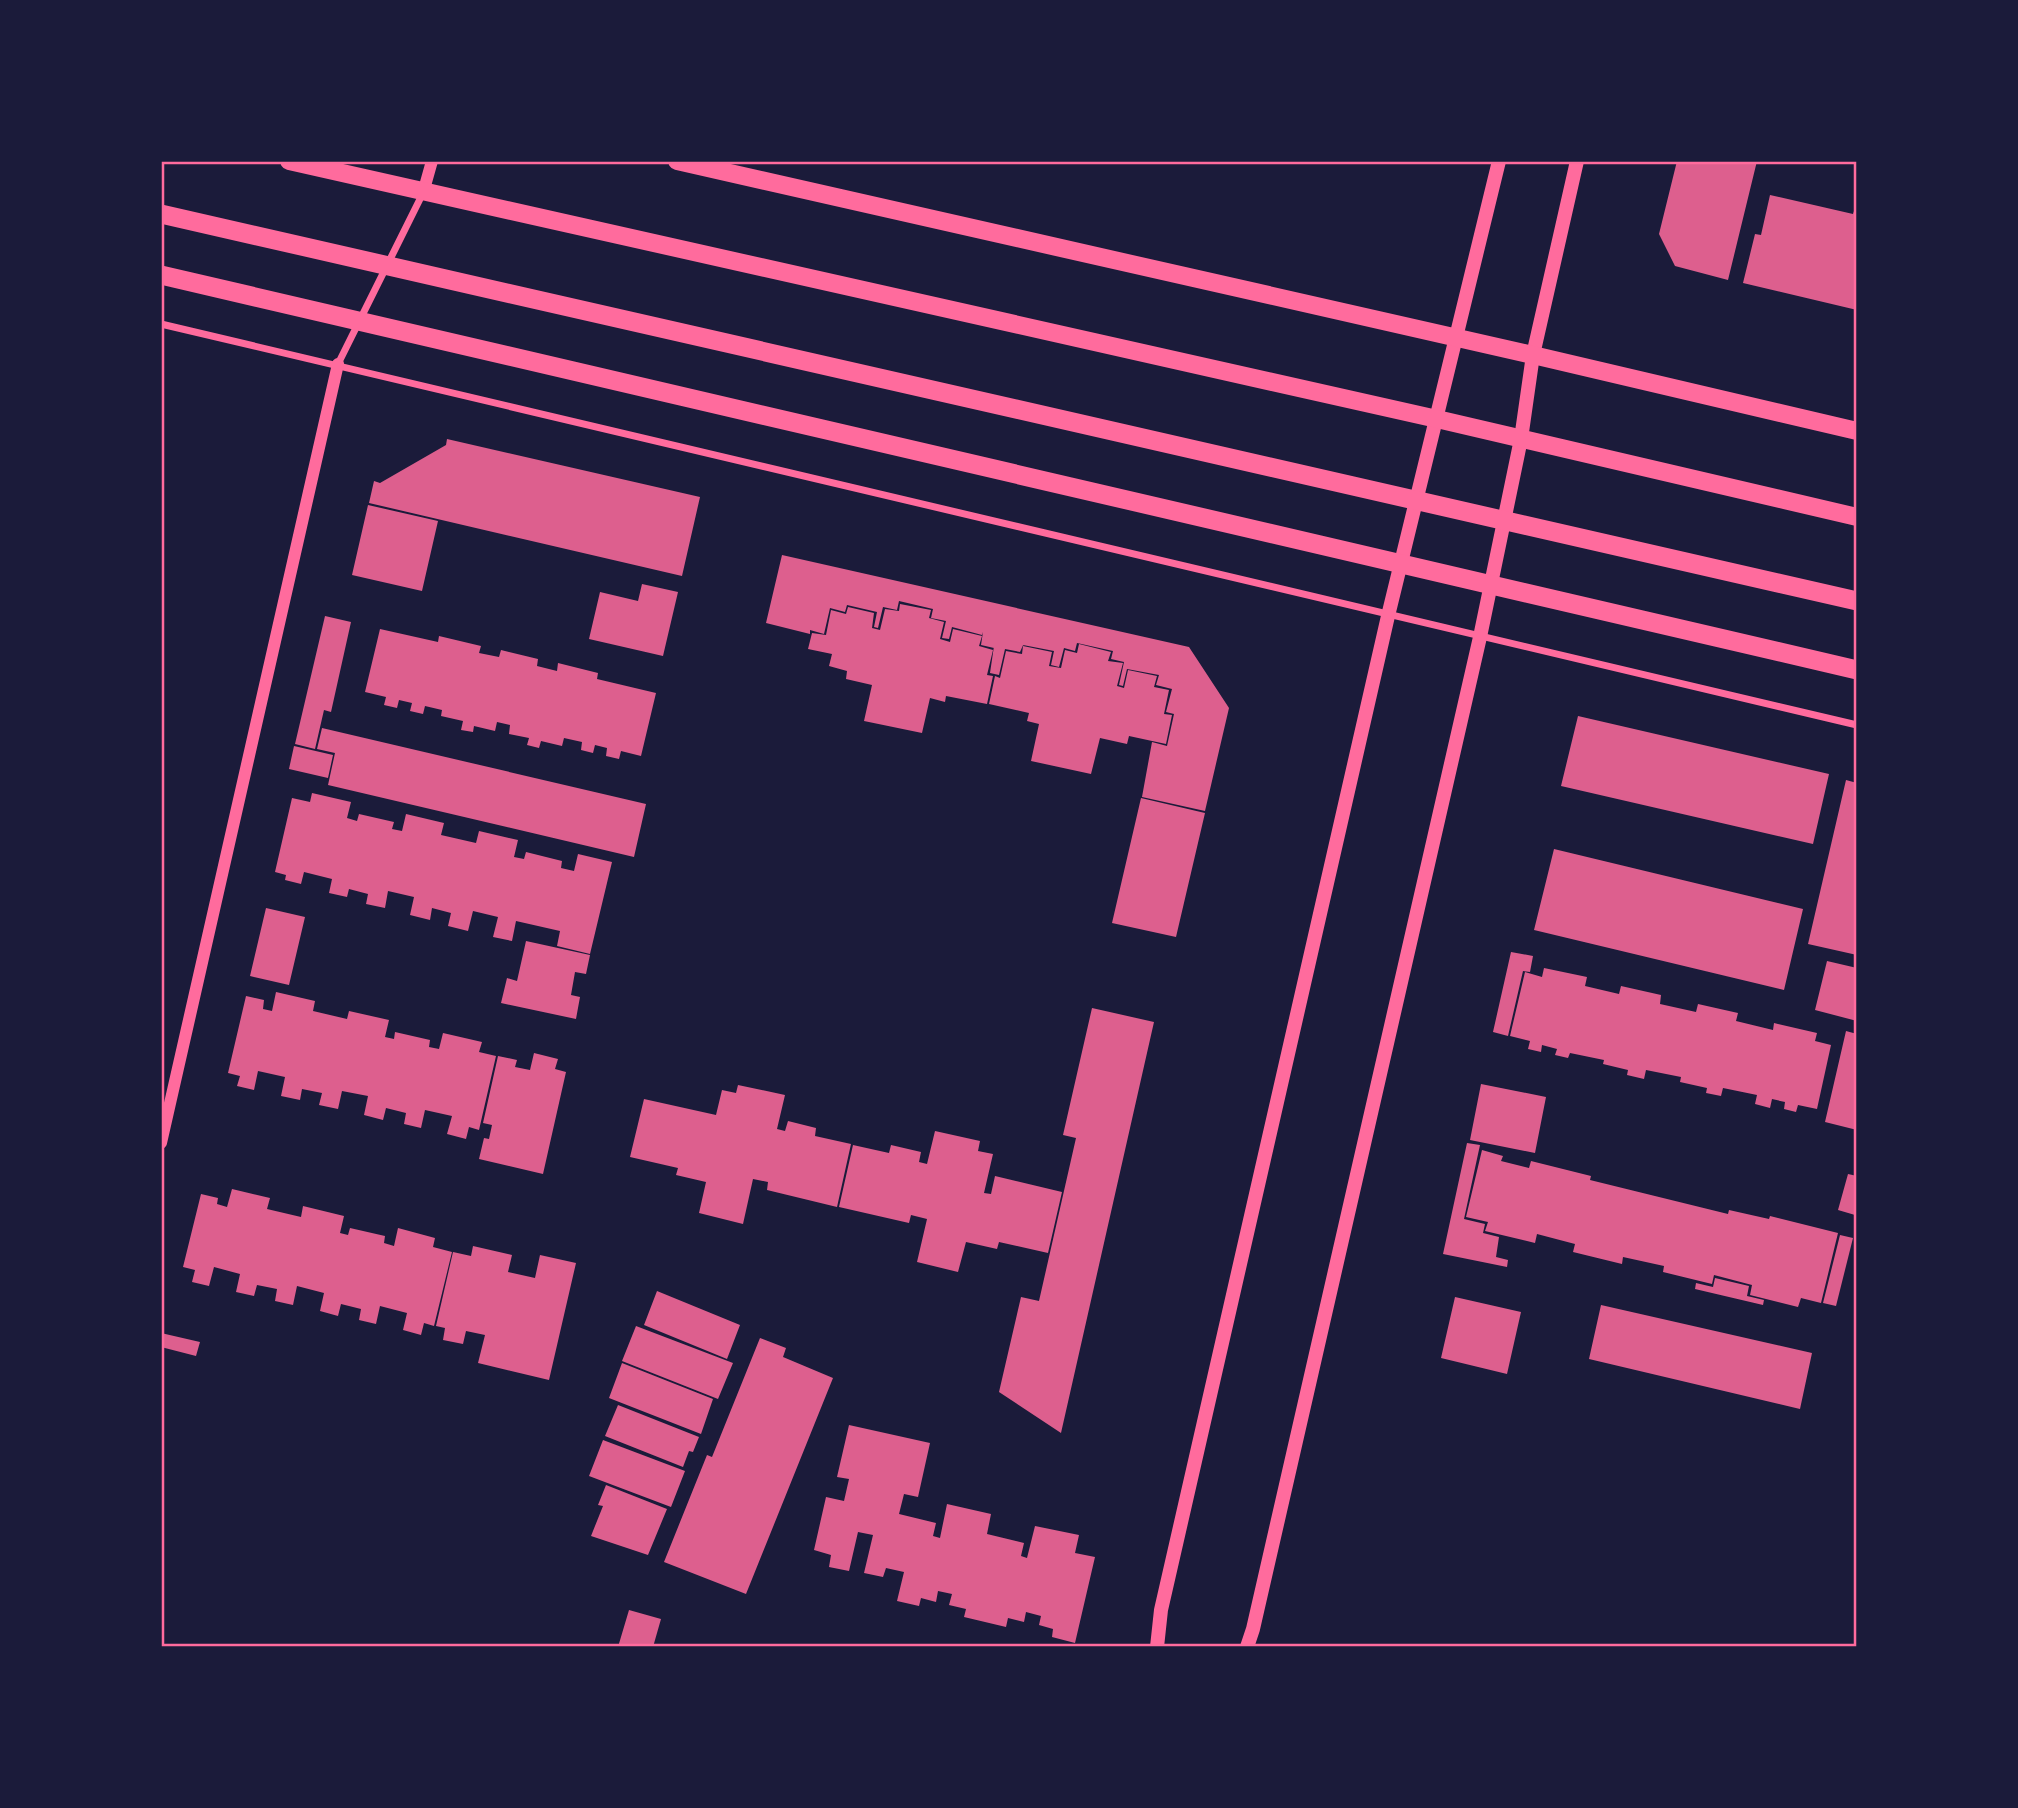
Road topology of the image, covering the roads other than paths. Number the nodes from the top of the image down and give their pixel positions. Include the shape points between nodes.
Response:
1 (289, 161) edge
2 (432, 161) edge
3 (677, 161) edge
4 (1499, 161) edge
5 (1577, 161) edge
6 (423, 192) junction
7 (161, 201) edge
8 (161, 214) edge
9 (289, 243) junction
10 (161, 275) edge
11 (161, 324) edge
12 (1456, 338) junction
13 (1533, 355) junction
14 (338, 364) junction
15 (1437, 419) junction
16 (1857, 431) edge
17 (1521, 439) junction
18 (1857, 517) edge
19 (1857, 601) edge
20 (1388, 616) junction
21 (1480, 637) junction
22 (1857, 670) edge
23 (1857, 725) edge
24 (161, 1143) edge
25 (1157, 1647) edge
26 (1247, 1647) edge

1 - 6 main road
2 - 6 street
3 - 12 main road
4 - 12 main road
5 - 13 main road
6 - 14 street
6 - 15 main road
7 - 9 highway
8 - 9 highway
9 - 19 highway
10 - 22 highway
11 - 14 street
12 - 13 main road
12 - 15 main road
13 - 16 main road
13 - 17 main road
14 - 20 street
14 - 24 street
15 - 17 main road
15 - 20 main road
17 - 18 main road
17 - 21 main road
20 - 21 street
20 - 25 main road via 1161,1610
21 - 23 street
21 - 26 main road

